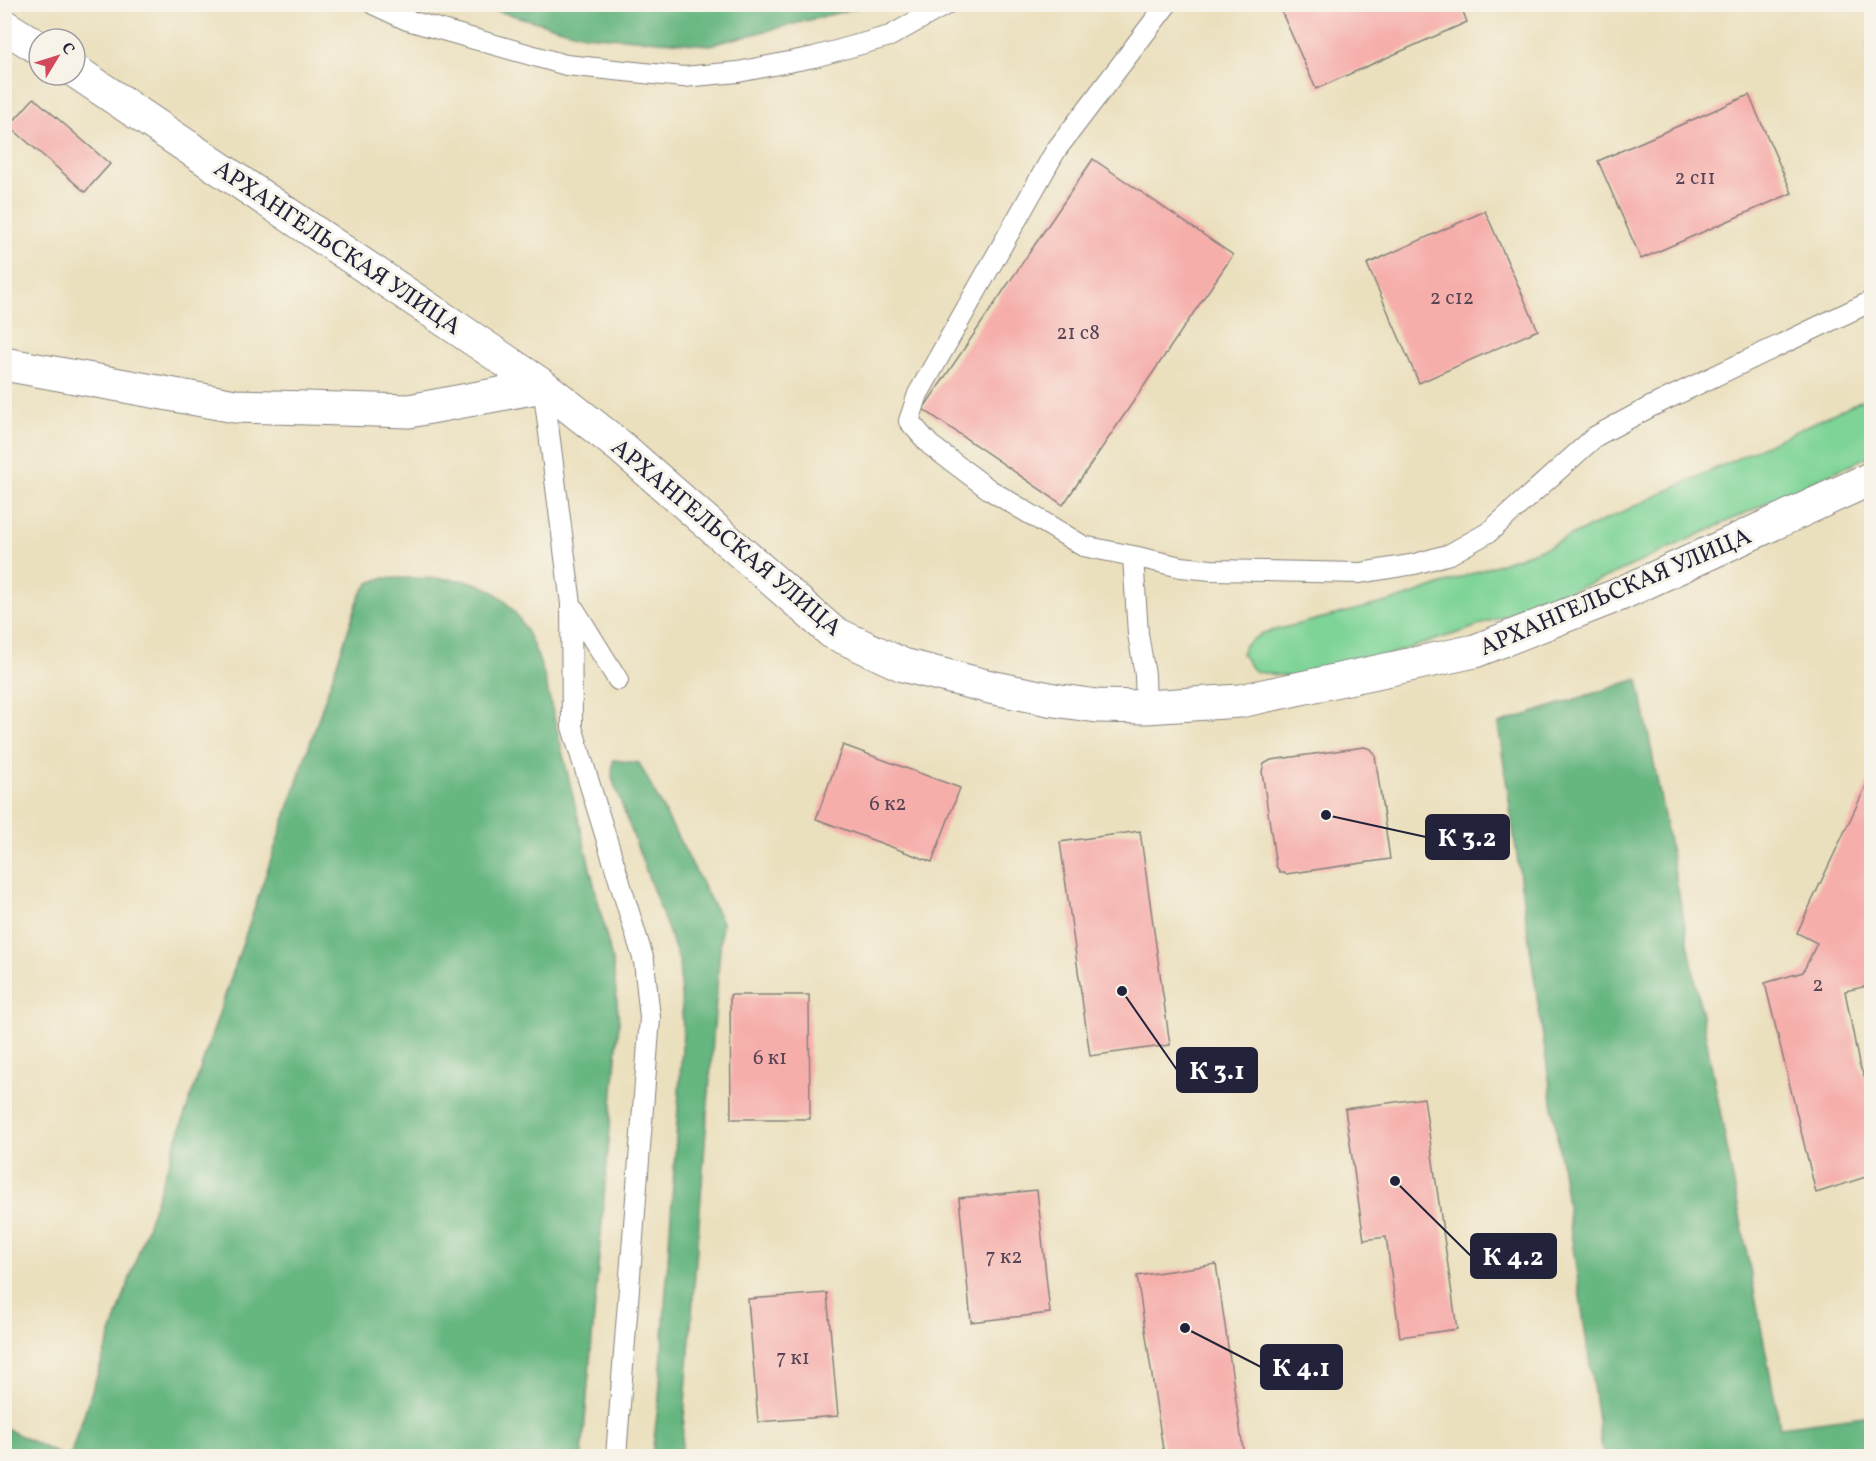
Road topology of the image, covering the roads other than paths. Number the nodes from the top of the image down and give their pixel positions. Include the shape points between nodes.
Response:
1 (373, 4) edge
2 (947, 4) edge
3 (1167, 4) edge
4 (4, 26) edge
5 (27, 40) edge
6 (87, 79) edge
7 (1872, 301) edge
8 (4, 364) edge
9 (543, 386) junction
10 (1872, 478) edge
11 (1133, 556) junction
12 (571, 604) junction
13 (618, 680) dead end
14 (1146, 707) junction
15 (616, 1456) edge

1 - 2 lane via 407,20 566,65 683,77 738,72 825,54 890,36
3 - 11 lane via 1056,150 918,394 909,421 930,444 990,490 1083,546
4 - 5 street
6 - 9 street, АРХАНГЕЛЬСКАЯ УЛИЦА
7 - 11 lane via 1596,436 1489,532 1450,554 1360,573 1211,570
8 - 9 street via 235,406 410,411
9 - 12 lane
9 - 14 street, АРХАНГЕЛЬСКАЯ УЛИЦА via 631,455 832,632 903,665 990,687 1097,706
10 - 14 street, АРХАНГЕЛЬСКАЯ УЛИЦА via 1618,595 1475,651 1240,701
11 - 14 lane
12 - 13 lane
12 - 15 lane via 572,727 644,961 650,1018

